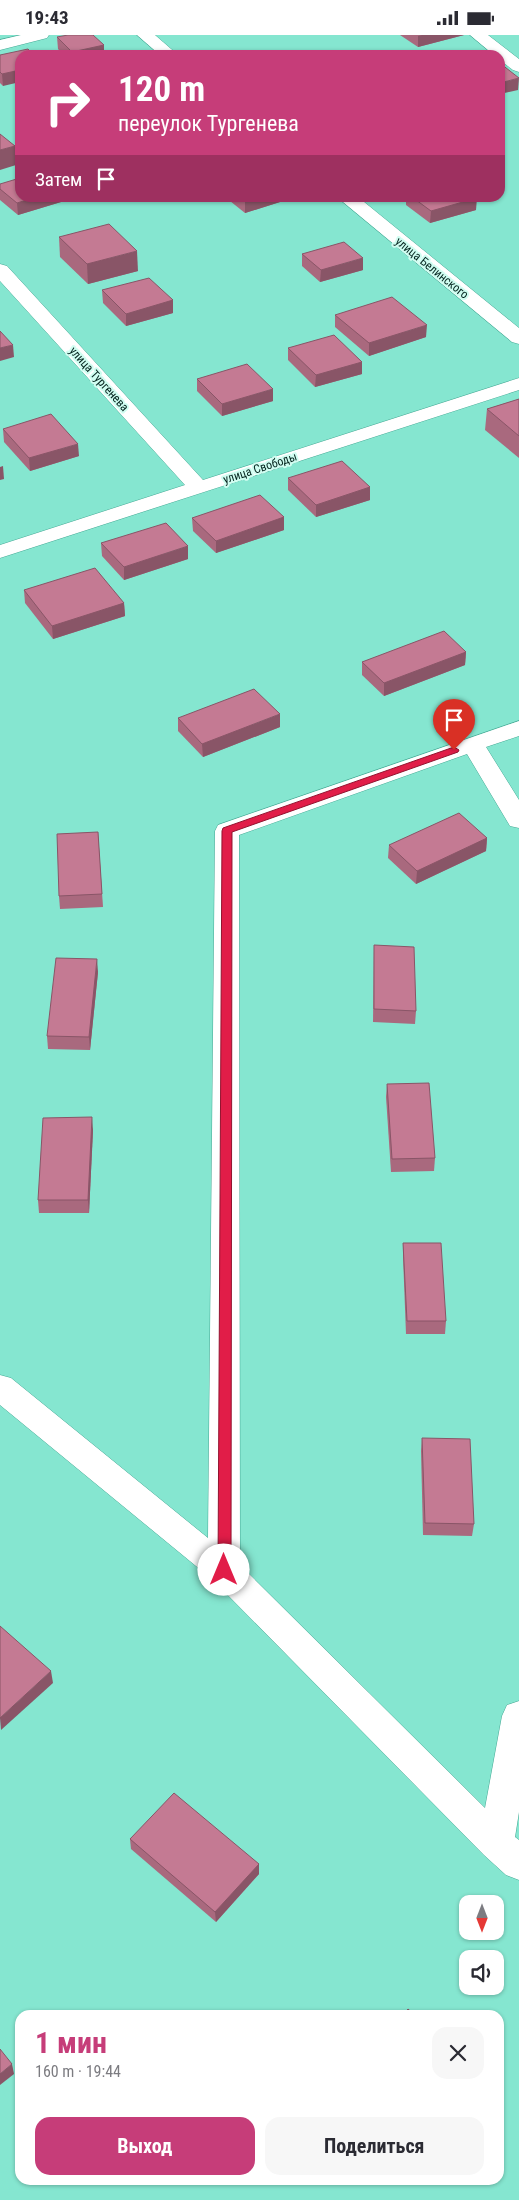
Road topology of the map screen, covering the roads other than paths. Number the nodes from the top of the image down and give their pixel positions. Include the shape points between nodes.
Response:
1 (41, 35) edge
2 (146, 35) edge
3 (478, 35) edge
4 (0, 45) edge
5 (164, 50) edge
6 (497, 50) edge
7 (505, 56) edge
8 (519, 67) edge
9 (352, 202) edge
10 (0, 270) edge
11 (519, 338) edge
12 (519, 384) edge
13 (199, 488) junction
14 (0, 552) edge
15 (519, 728) edge
16 (472, 743) junction
17 (519, 821) edge
18 (0, 1387) edge
19 (224, 1570) junction
20 (519, 1716) edge
21 (507, 1853) edge

1 - 4 street
2 - 5 street
3 - 6 street
7 - 8 street
9 - 11 street, улица Белинского
10 - 13 street, улица Тургенева
12 - 13 street, улица Свободы
13 - 14 street, улица Свободы
15 - 16 street
16 - 17 street
16 - 19 street via 227,831
18 - 19 street
19 - 21 street
20 - 21 street

